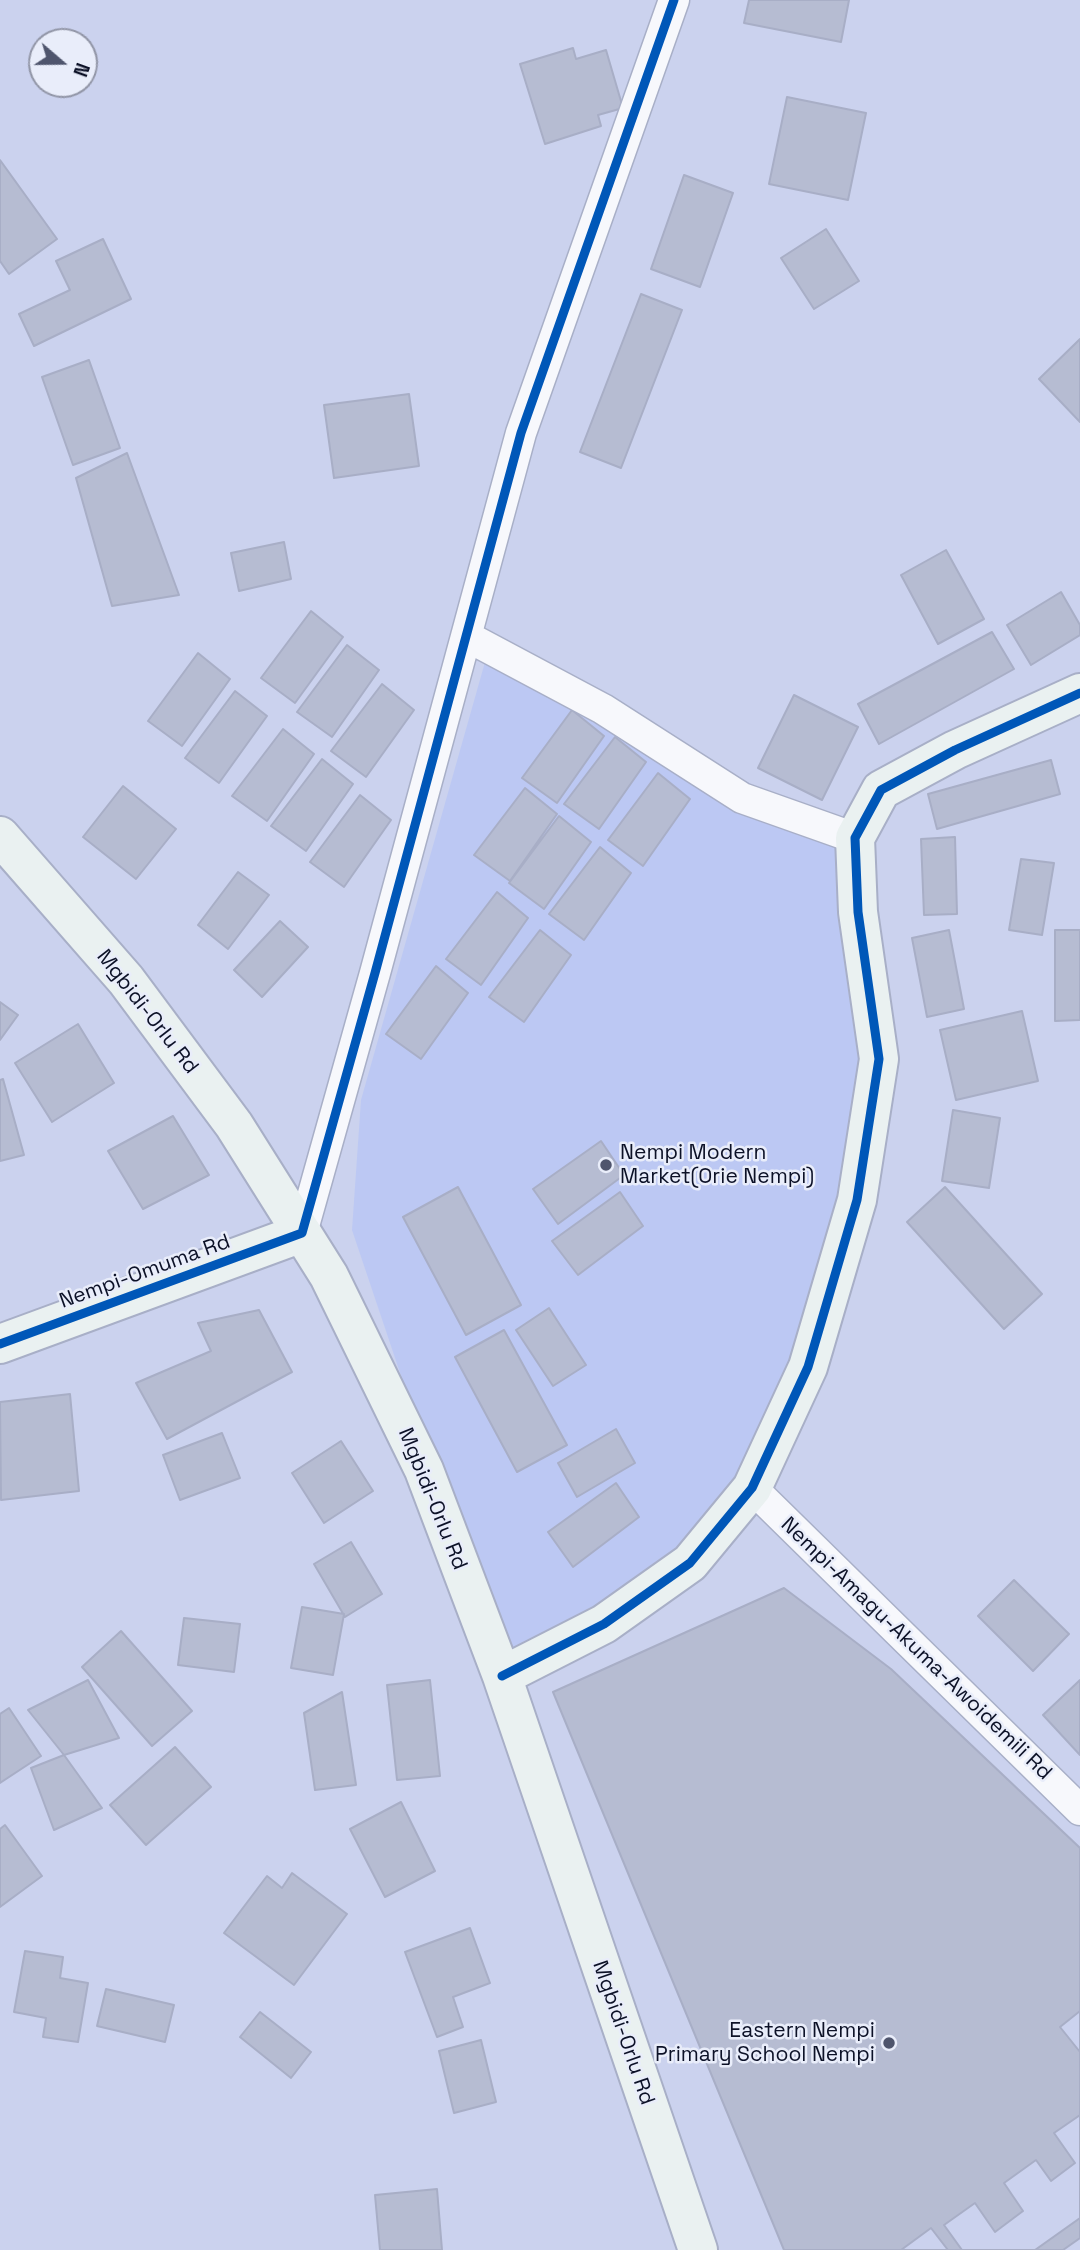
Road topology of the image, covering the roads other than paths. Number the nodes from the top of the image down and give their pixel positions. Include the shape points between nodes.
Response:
1 (674, 0) edge
2 (466, 636) junction
3 (1080, 693) edge
4 (0, 836) edge
5 (855, 838) junction
6 (302, 1233) junction
7 (0, 1344) edge
8 (752, 1489) junction
9 (502, 1676) junction
10 (1080, 1810) edge
11 (698, 2250) edge

1 - 2 street via 521,433
2 - 5 street via 603,709 742,798
2 - 6 street
3 - 5 main road via 955,750 881,790
4 - 6 main road, Mgbidi-Orlu Rd via 126,980 234,1125
5 - 8 main road via 858,912 879,1059 857,1200 808,1367
6 - 7 main road, Nempi-Omuma Rd
6 - 9 main road, Mgbidi-Orlu Rd via 424,1470
8 - 9 main road via 690,1563 604,1623
8 - 10 street, Nempi-Amagu-Akuma-Awoidemili Rd
9 - 11 main road, Mgbidi-Orlu Rd

